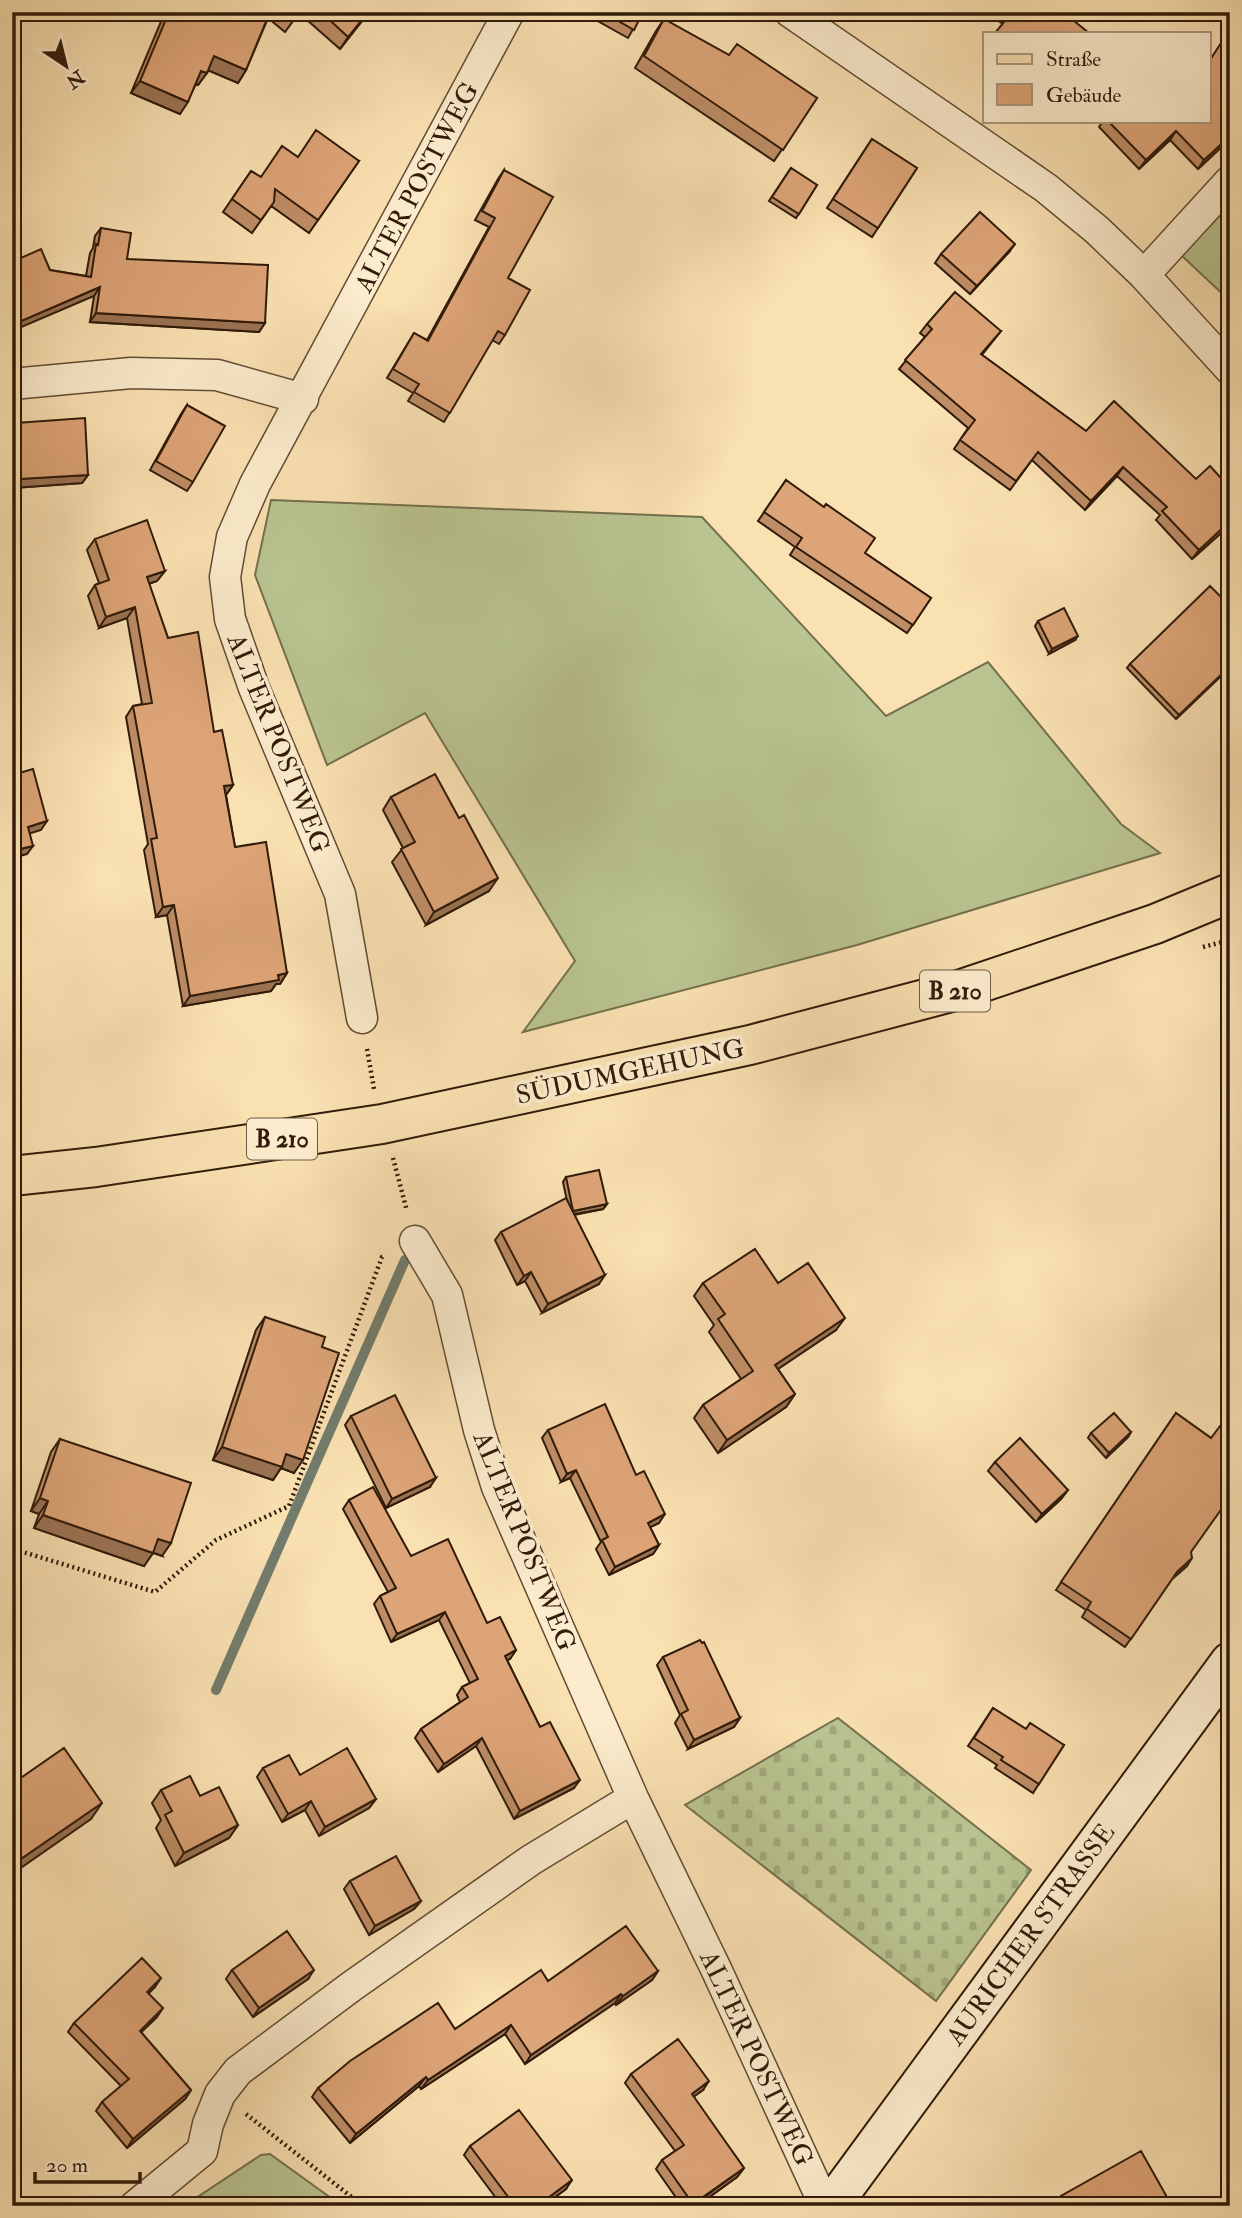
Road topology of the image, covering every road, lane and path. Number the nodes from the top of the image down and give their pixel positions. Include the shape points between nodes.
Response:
1 (509, 12) edge
2 (790, 12) edge
3 (1230, 181) edge
4 (1144, 275) junction
5 (1230, 369) edge
6 (12, 384) edge
7 (303, 398) junction
8 (1230, 893) edge
9 (362, 1018) joint
10 (382, 1124) junction
11 (12, 1176) edge
12 (415, 1241) junction
13 (12, 1545) edge
14 (1230, 1662) edge
15 (634, 1798) junction
16 (229, 2083) junction
17 (135, 2206) edge
18 (363, 2206) edge
19 (825, 2206) edge
20 (831, 2206) edge

1 - 7 street, ALTER POSTWEG
2 - 4 street via 1046,188
3 - 4 street
4 - 5 street
6 - 7 street via 131,373 217,375
7 - 9 street, ALTER POSTWEG via 255,484 232,537 225,577 230,619 254,688 340,894
8 - 10 main road, SÜDUMGEHUNG / B 210 via 1156,924 959,990 750,1045
9 - 10 path
10 - 11 main road, SÜDUMGEHUNG / B 210
10 - 12 path
12 - 13 path via 383,1257 289,1506 216,1539 155,1592
12 - 15 street, ALTER POSTWEG via 447,1295 497,1487
14 - 20 street, AURICHER STRASSE
15 - 16 street via 531,1860 352,1986
15 - 19 street, ALTER POSTWEG
16 - 17 street via 208,2124 202,2151
16 - 18 path

